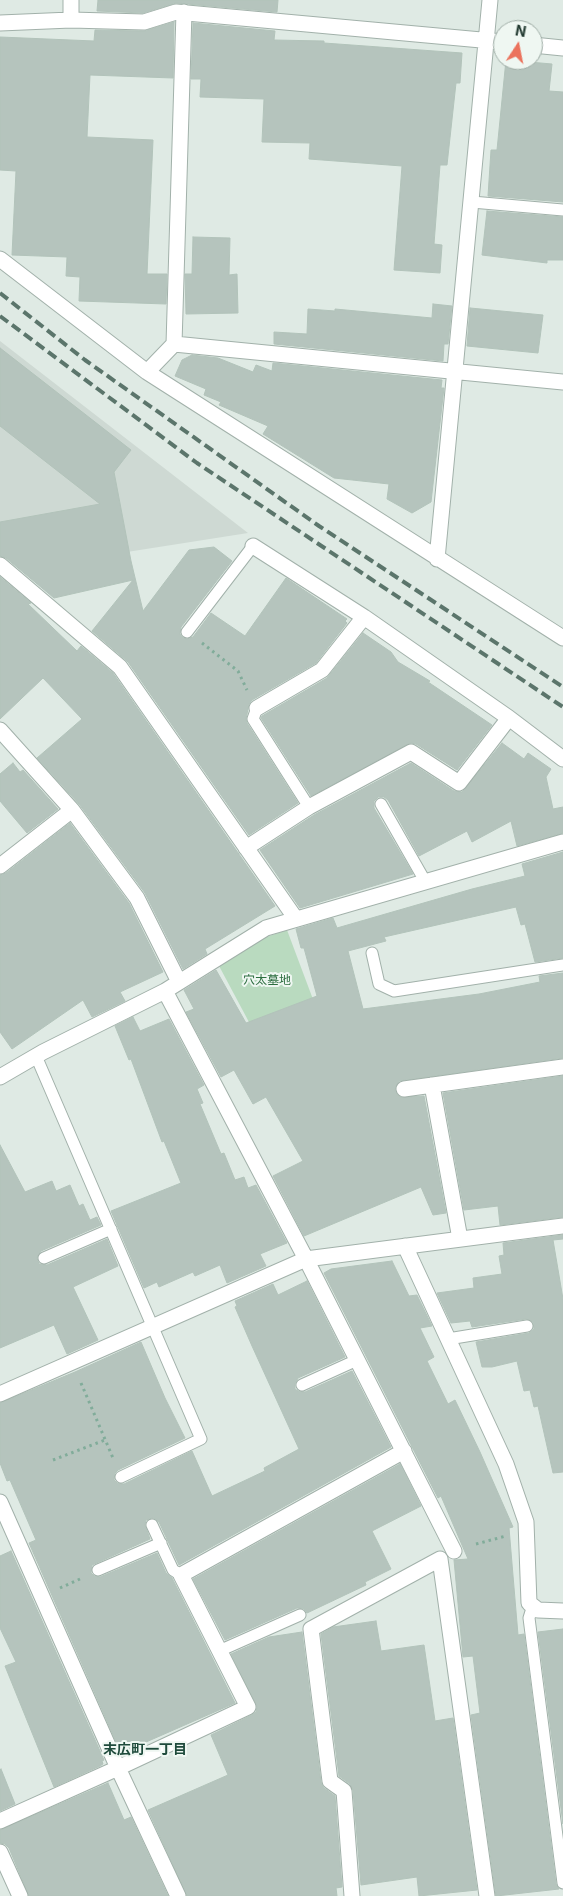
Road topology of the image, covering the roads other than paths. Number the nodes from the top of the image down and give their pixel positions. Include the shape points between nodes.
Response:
1 (72, 0) edge
2 (490, 0) edge
3 (184, 12) junction
4 (71, 20) junction
5 (0, 23) edge
6 (487, 40) junction
7 (493, 41) edge
8 (543, 46) edge
9 (563, 48) edge
10 (472, 202) junction
11 (563, 210) edge
12 (0, 259) edge
13 (174, 344) junction
14 (146, 372) junction
15 (456, 372) junction
16 (563, 382) edge
17 (253, 546) joint
18 (436, 558) junction
19 (0, 565) edge
20 (364, 617) junction
21 (187, 632) road end
22 (563, 638) edge
23 (257, 708) joint
24 (509, 718) junction
25 (0, 730) edge
26 (563, 758) edge
27 (381, 804) dead end
28 (309, 807) junction
29 (72, 810) junction
30 (563, 842) edge
31 (246, 848) junction
32 (0, 866) edge
33 (425, 882) junction
34 (296, 919) junction
35 (372, 953) dead end
36 (563, 965) edge
37 (179, 982) junction
38 (165, 991) junction
39 (36, 1056) junction
40 (563, 1067) edge
41 (0, 1077) edge
42 (432, 1085) junction
43 (404, 1089) dead end
44 (563, 1228) edge
45 (111, 1229) junction
46 (460, 1239) junction
47 (405, 1246) junction
48 (44, 1258) dead end
49 (306, 1259) junction
50 (154, 1326) junction
51 (527, 1326) dead end
52 (448, 1339) junction
53 (357, 1360) junction
54 (302, 1385) dead end
55 (0, 1394) edge
56 (404, 1451) junction
57 (121, 1477) road end
58 (0, 1502) edge
59 (152, 1525) dead end
60 (160, 1543) junction
61 (454, 1551) dead end
62 (98, 1570) road end
63 (181, 1575) junction
64 (533, 1605) junction
65 (563, 1611) edge
66 (300, 1615) dead end
67 (219, 1651) junction
68 (118, 1768) junction
69 (0, 1821) edge
70 (0, 1852) edge
71 (563, 1883) edge
72 (20, 1896) edge
73 (178, 1896) edge
74 (352, 1896) edge
75 (487, 1896) edge

1 - 4 street
2 - 6 street
3 - 4 street via 144,22
3 - 6 street
3 - 13 street
4 - 5 street
6 - 7 street
6 - 10 street
8 - 9 street
10 - 11 lane
10 - 15 street
12 - 14 street
13 - 14 street
13 - 15 street
14 - 18 street
15 - 16 street
15 - 18 street
17 - 20 street
17 - 21 lane
18 - 22 street
19 - 31 street via 120,667
20 - 23 street via 322,670
20 - 24 street
23 - 28 lane via 253,719
24 - 26 street
24 - 28 street via 459,783 410,752
25 - 29 street
27 - 33 lane
28 - 31 street
29 - 32 street
29 - 37 street via 137,898
30 - 33 street
31 - 34 street
33 - 34 street
34 - 37 street via 266,928
35 - 36 lane via 379,984 394,991
37 - 38 street
38 - 39 street
38 - 49 street
39 - 41 street
39 - 45 lane
40 - 42 street
42 - 43 street
42 - 46 street
44 - 46 street
45 - 48 lane
45 - 50 lane
46 - 47 street
47 - 49 street
47 - 52 street
49 - 50 street
49 - 53 street
50 - 55 street
50 - 57 lane via 201,1438
51 - 52 lane
52 - 64 street via 506,1464 526,1522 529,1603
53 - 54 lane
53 - 56 street
56 - 61 street
56 - 63 street
58 - 68 street
59 - 60 lane
60 - 62 lane
60 - 63 lane via 173,1570
63 - 67 street
64 - 65 street via 538,1610
64 - 71 lane via 529,1618
66 - 67 lane
67 - 68 street via 248,1707
68 - 69 street
68 - 73 street
70 - 72 street
74 - 75 street via 344,1791 330,1781 311,1629 440,1559

